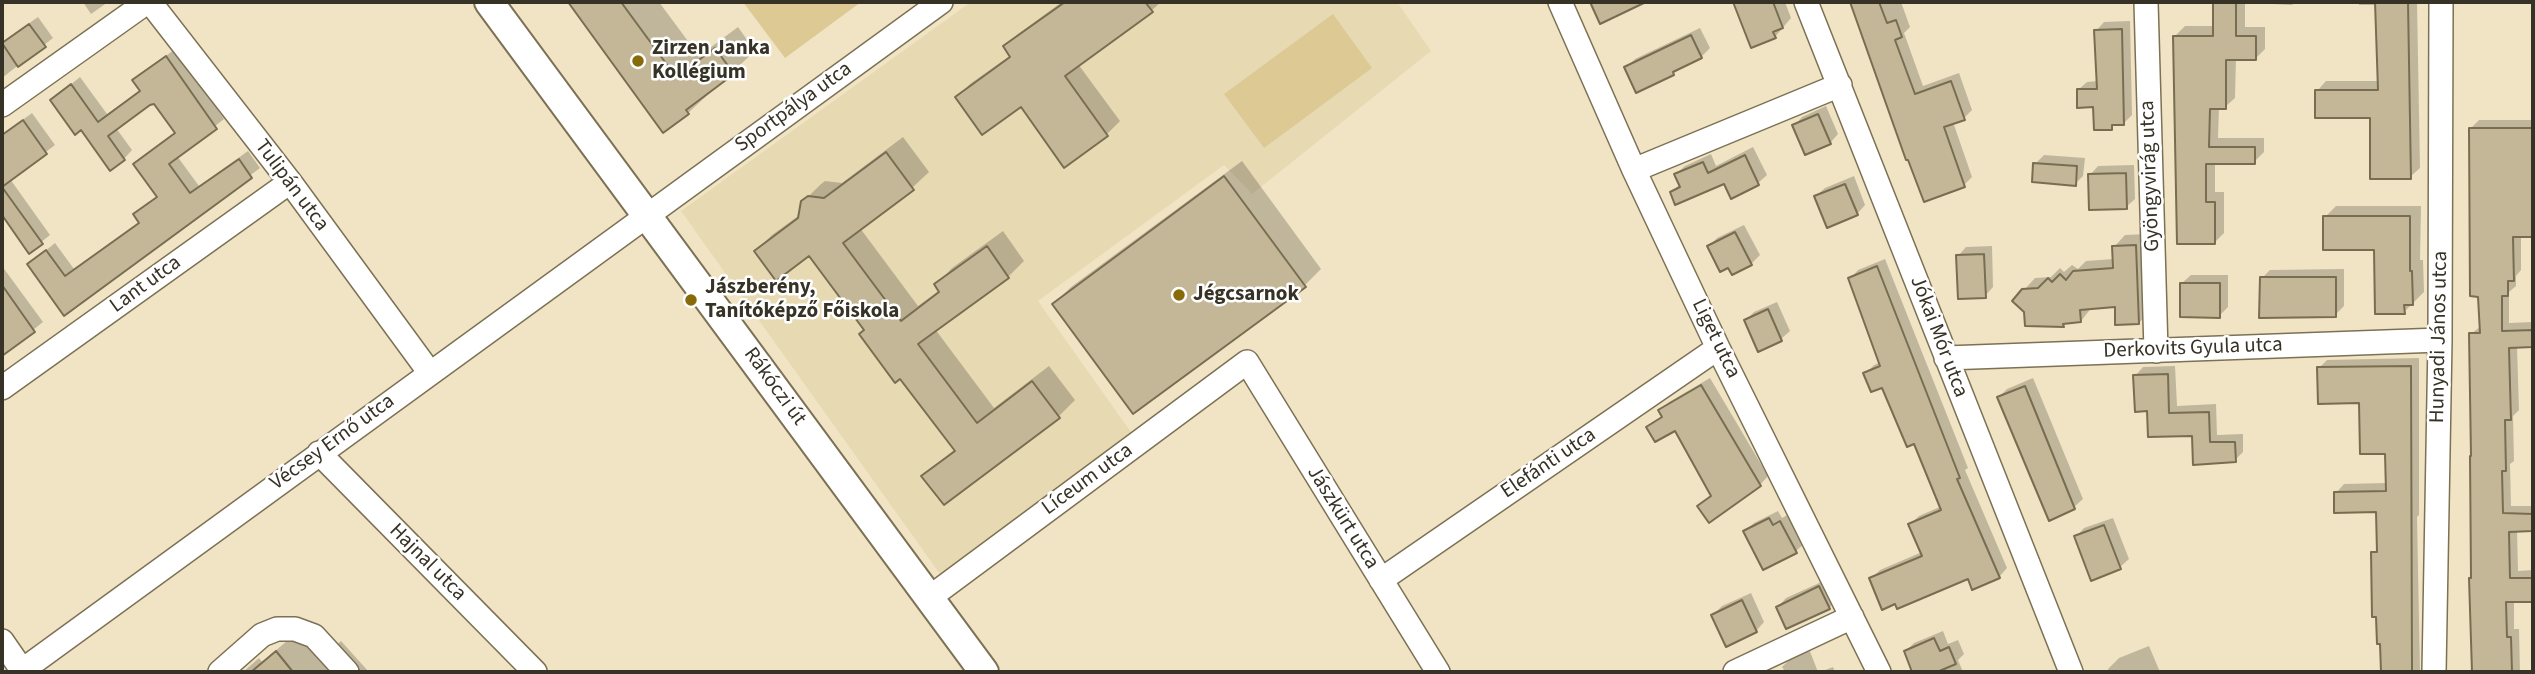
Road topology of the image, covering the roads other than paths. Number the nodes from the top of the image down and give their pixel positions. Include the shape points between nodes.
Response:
1 (148, 2) edge
2 (489, 2) edge
3 (942, 2) edge
4 (1560, 2) edge
5 (1805, 2) edge
6 (2146, 2) edge
7 (2441, 2) edge
8 (1840, 85) junction
9 (2, 105) edge
10 (1634, 170) junction
11 (290, 182) junction
12 (647, 214) junction
13 (2440, 340) junction
14 (1718, 348) junction
15 (2155, 351) junction
16 (1946, 358) junction
17 (1247, 362) joint
18 (430, 373) junction
19 (2, 388) edge
20 (319, 453) junction
21 (1381, 580) junction
22 (929, 598) junction
23 (1852, 617) junction
24 (2, 641) edge
25 (21, 671) edge
26 (220, 672) edge
27 (346, 672) edge
28 (535, 672) edge
29 (984, 672) edge
30 (1438, 672) edge
31 (1735, 672) edge
32 (1879, 672) edge
33 (2071, 672) edge
34 (2434, 672) edge

1 - 9 street
1 - 11 street, Tulipán utca
2 - 12 street, Rákóczi út
3 - 12 street, Sportpálya utca
4 - 10 street, Liget utca
5 - 8 street, Jókai Mór utca
6 - 15 street, Gyöngyvirág utca
7 - 13 street, Hunyadi János utca
8 - 10 street
8 - 16 street, Jókai Mór utca
10 - 14 street, Liget utca
11 - 18 street, Tulipán utca
11 - 19 street, Lant utca
12 - 18 street, Vécsey Ernő utca
12 - 22 street, Rákóczi út
13 - 15 street, Derkovits Gyula utca
13 - 34 street, Hunyadi János utca
14 - 21 street, Elefánti utca
14 - 23 street, Liget utca
15 - 16 street, Derkovits Gyula utca
16 - 33 street, Jókai Mór utca
17 - 21 street, Jászkürt utca
17 - 22 street, Líceum utca
18 - 20 street, Vécsey Ernő utca
20 - 25 street, Vécsey Ernő utca
20 - 28 street, Hajnal utca
21 - 30 street, Jászkürt utca
22 - 29 street, Rákóczi út
23 - 31 street
23 - 32 street, Liget utca
24 - 25 street
26 - 27 street via 262,635 277,629 314,636

